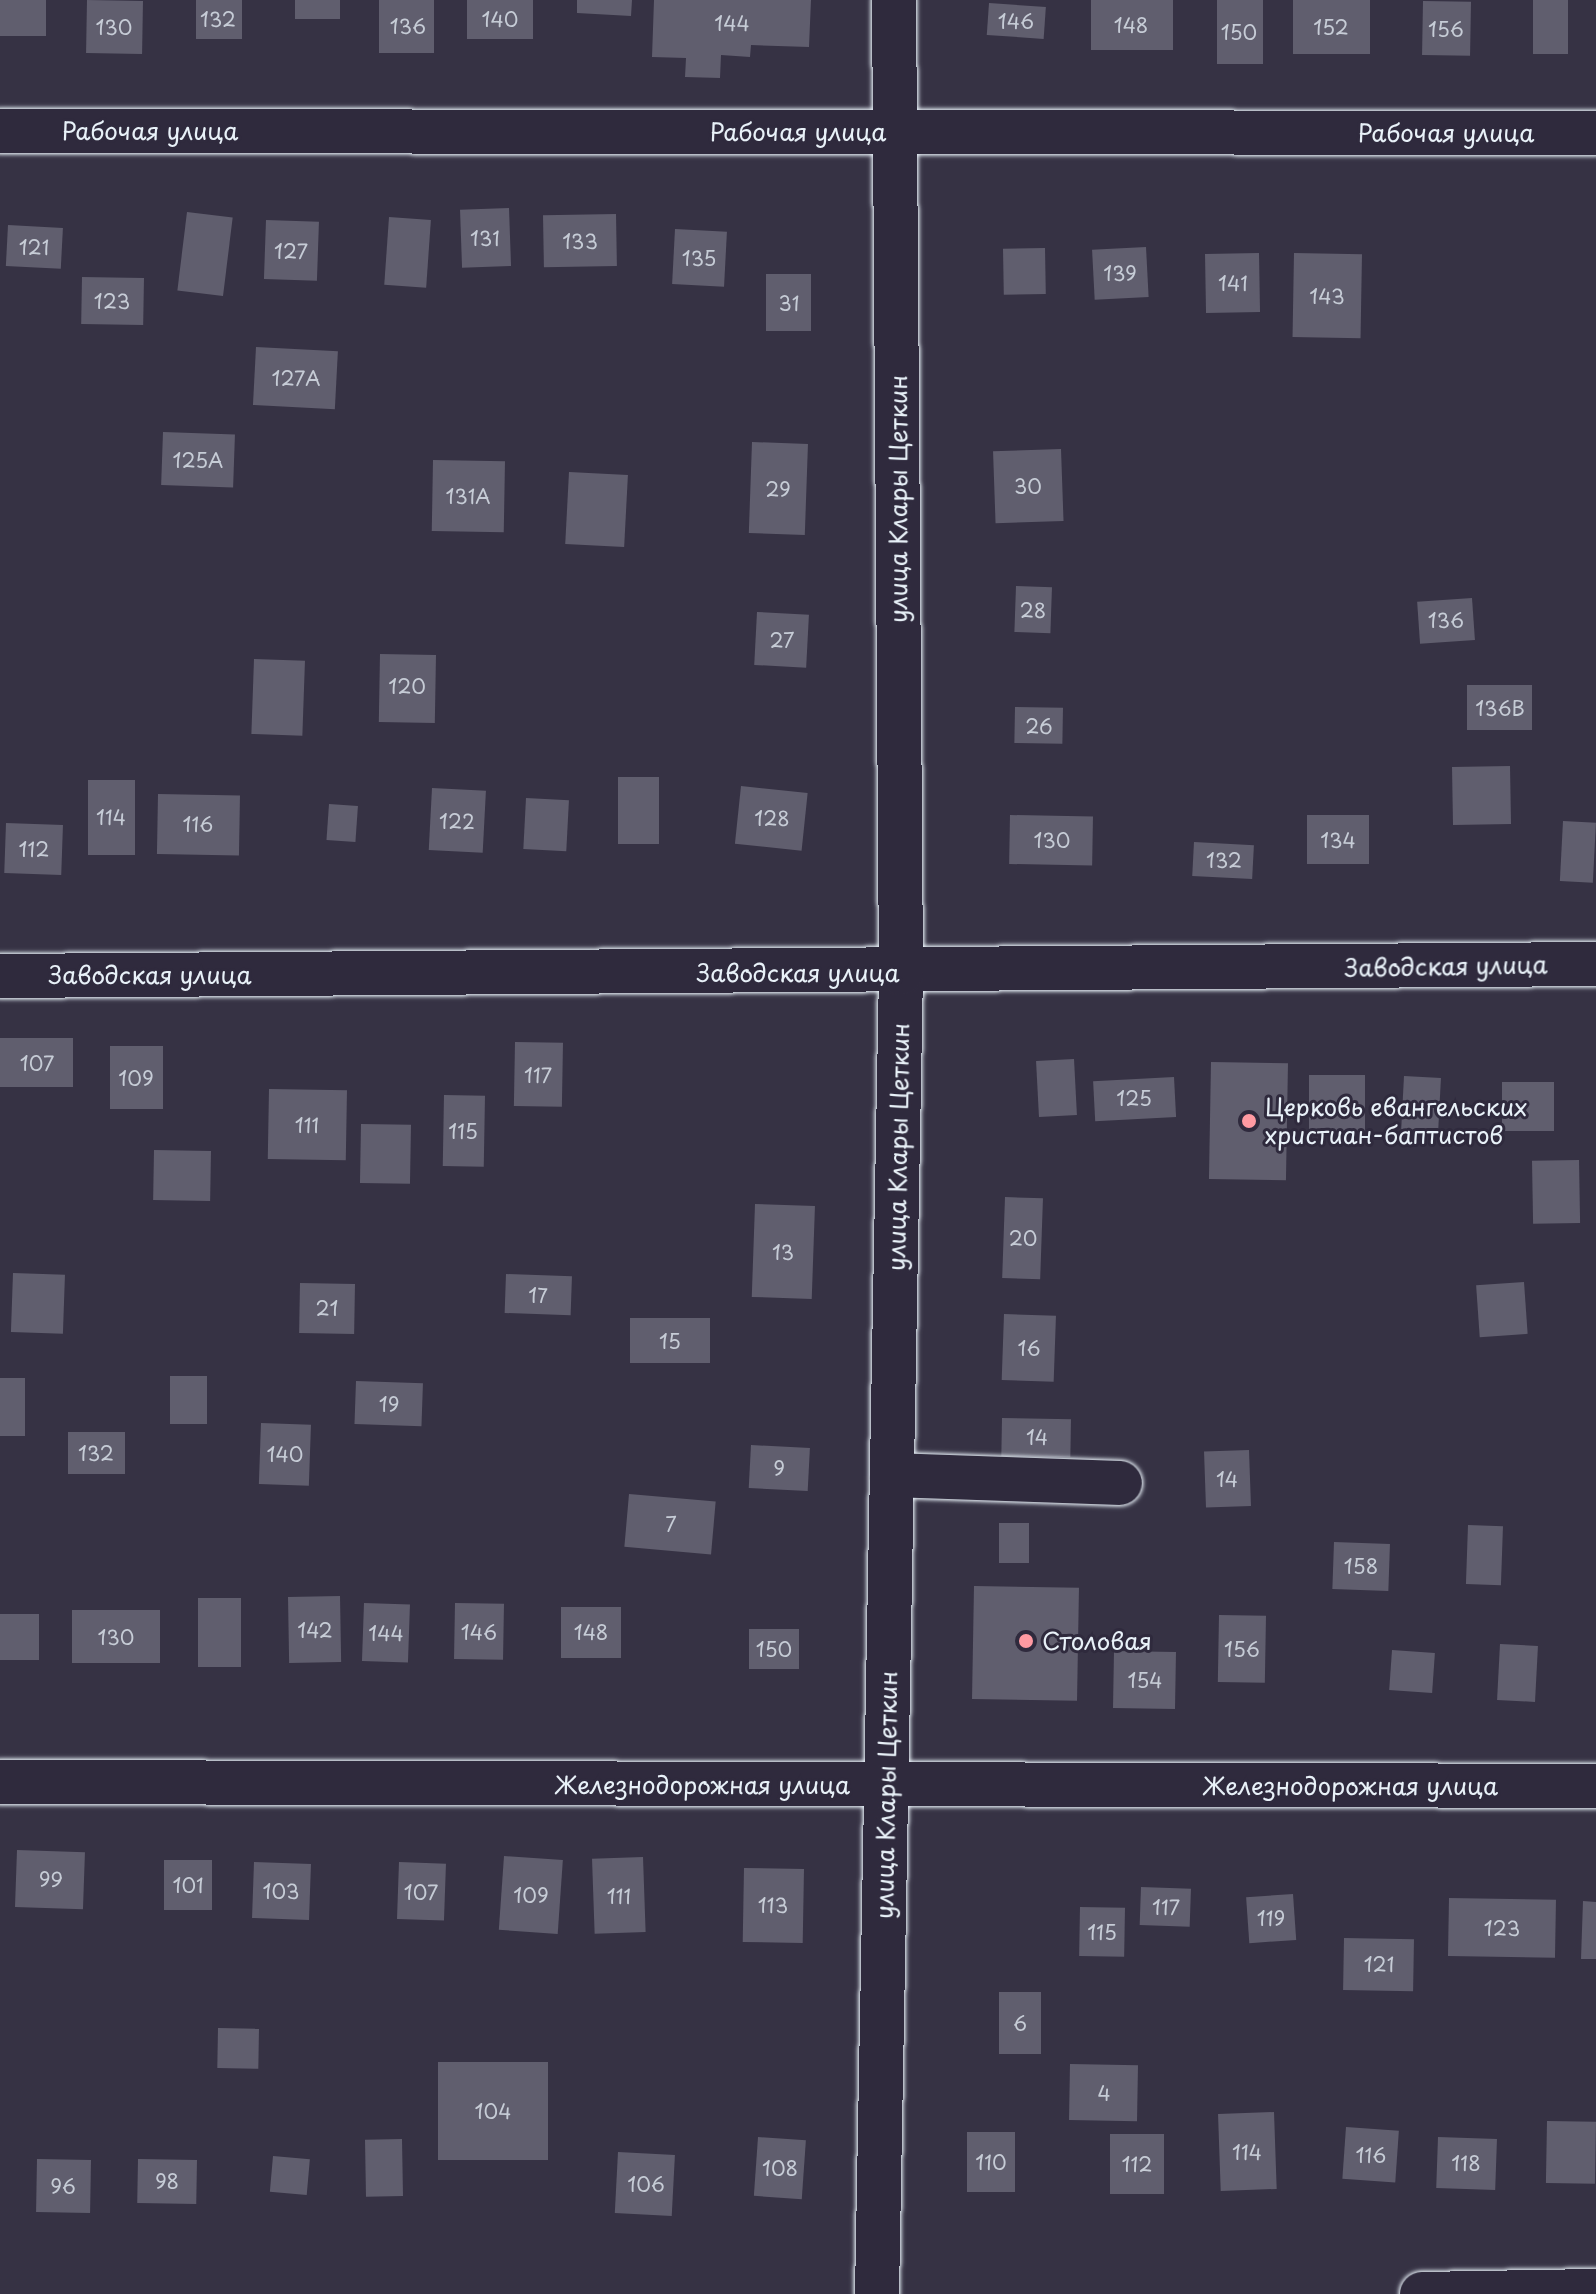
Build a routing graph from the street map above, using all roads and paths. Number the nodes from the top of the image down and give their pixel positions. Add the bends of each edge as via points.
1 (894, 0) edge
2 (0, 131) edge
3 (896, 132) junction
4 (1596, 133) edge
5 (1596, 964) edge
6 (901, 973) junction
7 (0, 976) edge
8 (892, 1475) junction
9 (1120, 1483) dead end
10 (0, 1782) edge
11 (887, 1786) junction
12 (1596, 1786) edge
13 (1596, 2291) edge
14 (877, 2294) edge
15 (1422, 2294) edge

1 - 3 street, улица Клары Цеткин
2 - 3 street, Рабочая улица
3 - 4 street, Рабочая улица
3 - 6 street, улица Клары Цеткин
5 - 6 street, Заводская улица
6 - 7 street, Заводская улица
6 - 8 street, улица Клары Цеткин
8 - 9 street
8 - 11 street, улица Клары Цеткин
10 - 11 street, Железнодорожная улица
11 - 12 street, Железнодорожная улица
11 - 14 street, улица Клары Цеткин
13 - 15 street

